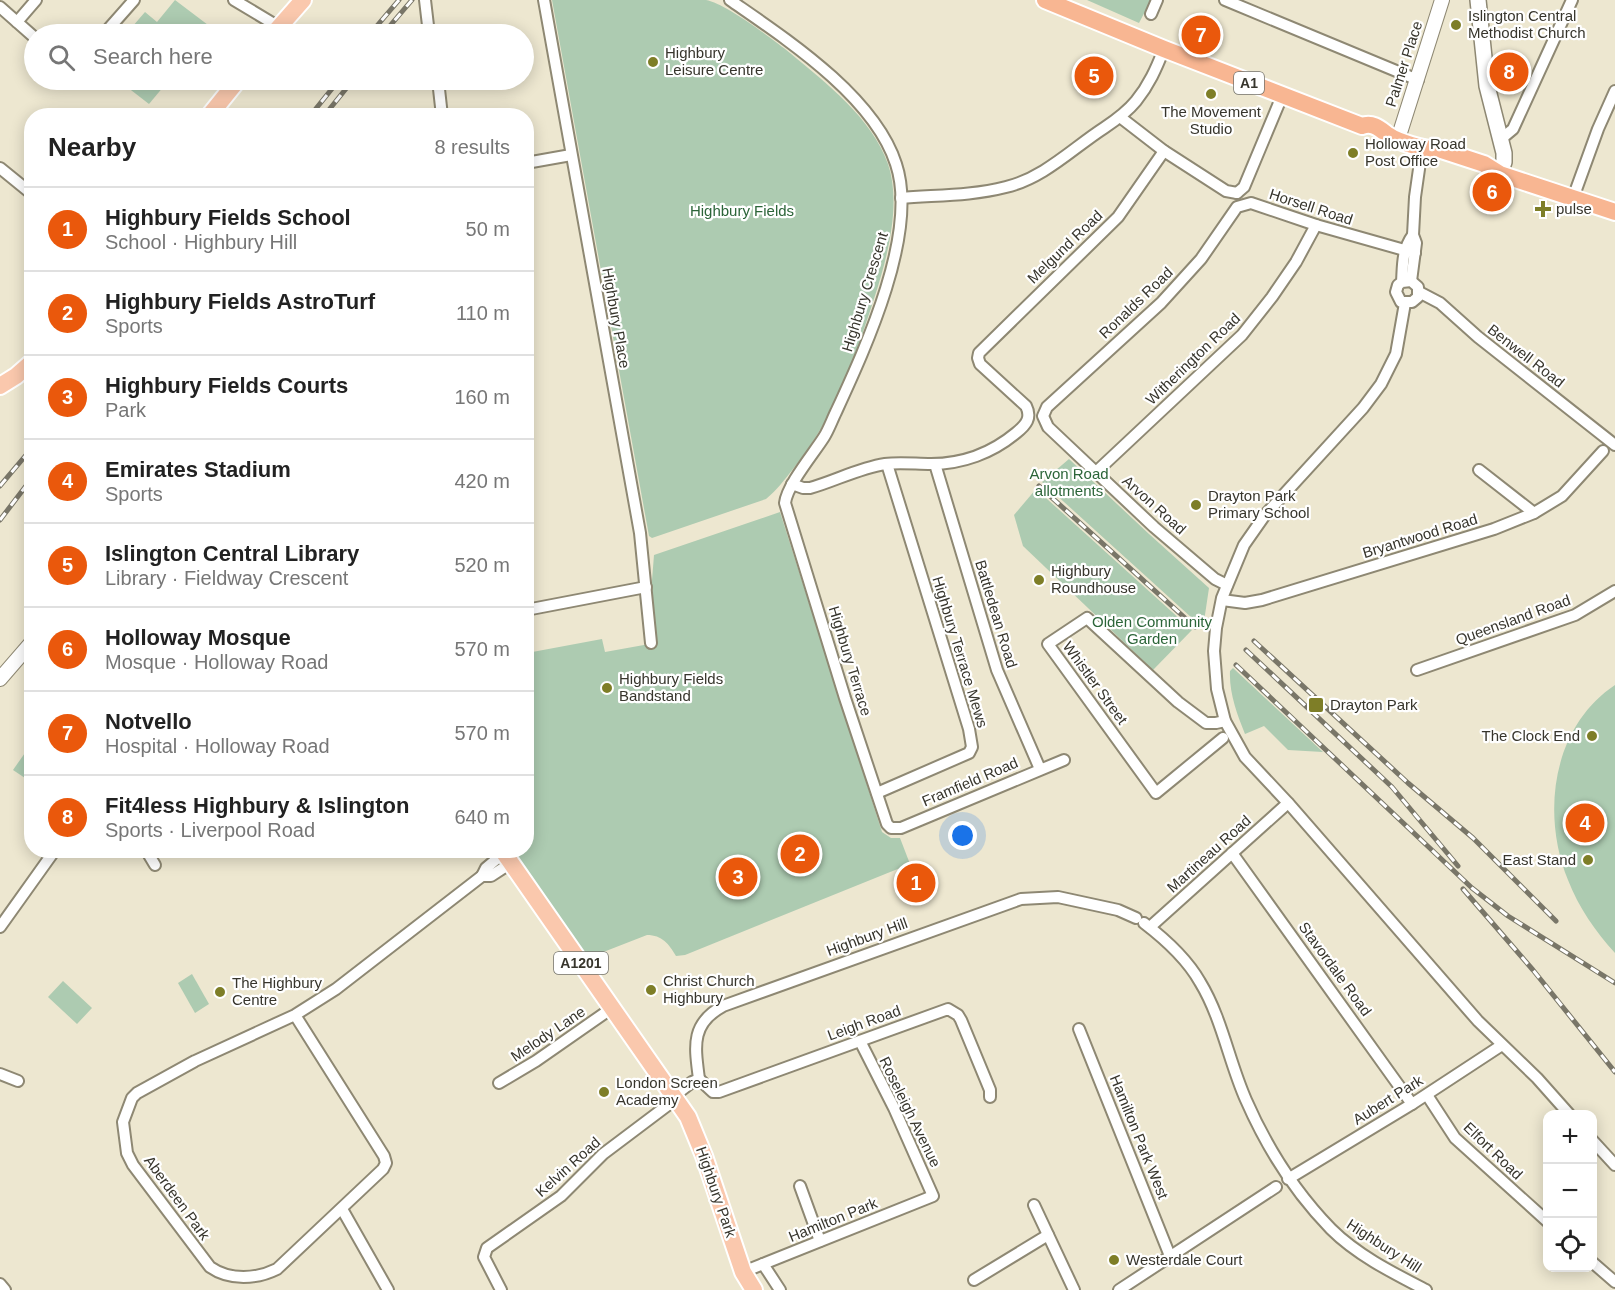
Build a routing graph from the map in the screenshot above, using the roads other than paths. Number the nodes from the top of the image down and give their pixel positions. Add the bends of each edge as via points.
1 (36, 0) edge
2 (134, 0) edge
3 (234, 0) edge
4 (303, 0) edge
5 (425, 0) edge
6 (544, 0) edge
7 (730, 0) edge
8 (1045, 0) edge
9 (1157, 0) edge
10 (1225, 0) edge
11 (1442, 0) edge
12 (1478, 0) edge
13 (1572, 0) edge
14 (0, 7) edge
15 (1151, 14) dead end
16 (17, 22) junction
17 (113, 24) edge
18 (269, 24) edge
19 (282, 24) edge
20 (428, 24) edge
21 (24, 28) edge
22 (1164, 49) junction
23 (1418, 80) junction
24 (229, 90) edge
25 (439, 90) edge
26 (1615, 91) edge
27 (1282, 96) junction
28 (215, 108) edge
29 (441, 108) edge
30 (1120, 117) junction
31 (1394, 137) junction
32 (1501, 139) junction
33 (1425, 149) junction
34 (1164, 151) junction
35 (571, 155) junction
36 (534, 162) edge
37 (0, 168) edge
38 (1500, 174) junction
39 (24, 188) edge
40 (1237, 193) junction
41 (901, 198) junction
42 (1573, 198) junction
43 (1242, 204) junction
44 (1615, 212) edge
45 (1316, 225) junction
46 (1410, 252) junction
47 (1407, 282) junction
48 (1419, 292) junction
49 (1406, 303) junction
50 (24, 369) edge
51 (0, 386) edge
52 (1043, 416) joint
53 (1615, 445) edge
54 (1603, 451) dead end
55 (887, 464) junction
56 (935, 464) junction
57 (1479, 470) dead end
58 (1096, 472) junction
59 (792, 484) junction
60 (785, 503) joint
61 (1534, 513) junction
62 (1227, 585) junction
63 (646, 587) junction
64 (1615, 591) edge
65 (1222, 600) junction
66 (534, 608) edge
67 (651, 643) dead end
68 (24, 651) edge
69 (1417, 670) dead end
70 (0, 679) edge
71 (1225, 721) junction
72 (1223, 738) dead end
73 (1064, 760) dead end
74 (1040, 769) junction
75 (877, 792) junction
76 (1288, 803) junction
77 (889, 826) joint
78 (1232, 853) junction
79 (50, 858) edge
80 (150, 858) edge
81 (503, 858) edge
82 (507, 858) edge
83 (154, 865) dead end
84 (1143, 923) junction
85 (0, 927) edge
86 (612, 1008) junction
87 (295, 1015) junction
88 (1079, 1029) dead end
89 (860, 1041) junction
90 (1502, 1045) junction
91 (0, 1074) edge
92 (699, 1079) junction
93 (18, 1081) dead end
94 (499, 1083) dead end
95 (1427, 1095) junction
96 (990, 1097) dead end
97 (675, 1098) junction
98 (1412, 1104) junction
99 (1565, 1110) edge
100 (1597, 1145) edge
101 (1615, 1165) edge
102 (1288, 1179) junction
103 (800, 1186) dead end
104 (1276, 1187) dead end
105 (933, 1196) joint
106 (1034, 1205) dead end
107 (342, 1209) junction
108 (1544, 1218) edge
109 (1048, 1235) junction
110 (820, 1241) junction
111 (1170, 1256) junction
112 (763, 1264) junction
113 (1597, 1266) edge
114 (743, 1272) junction
115 (974, 1280) dead end
116 (1615, 1282) edge
117 (0, 1284) edge
118 (5, 1290) edge
119 (388, 1290) edge
120 (501, 1290) edge
121 (754, 1290) edge
122 (780, 1290) edge
123 (1074, 1290) edge
124 (1119, 1290) edge
125 (1426, 1290) edge

1 - 16 street
2 - 17 street
3 - 18 street via 259,13
4 - 19 main road
5 - 20 street
6 - 35 street, Highbury Place
7 - 41 street, Highbury Crescent via 804,52 854,99 889,148 897,166
8 - 22 highway, A1
9 - 15 street
10 - 23 street
11 - 23 street, Palmer Place
12 - 32 main road via 1487,86
13 - 32 street via 1513,129
14 - 16 street
16 - 21 street
22 - 27 highway, A1
22 - 30 street via 1151,81
23 - 31 street, Palmer Place
24 - 28 main road
25 - 29 street
26 - 42 street
27 - 31 highway, A1 via 1362,126 1383,129
27 - 40 street via 1244,187
30 - 34 street
30 - 41 street via 1044,170 1009,187 946,197
31 - 33 highway, A1
32 - 38 main road via 1504,158
33 - 38 highway, A1 via 1432,157 1460,167 1482,174
33 - 46 street via 1415,197 1413,235 1407,243
34 - 40 street via 1226,191
34 - 56 street, Melgund Road via 1118,217 980,353 980,364 1026,406 1026,424 977,457
35 - 36 street
35 - 63 street, Highbury Place via 640,533
37 - 39 street
38 - 42 highway, A1
40 - 43 street
41 - 59 street, Highbury Crescent via 895,255 864,352 826,434
42 - 44 highway, A1
43 - 45 street, Horsell Road via 1251,202
43 - 52 street, Ronalds Road via 1161,303 1047,407
45 - 46 street, Horsell Road
45 - 58 street, Witherington Road via 1296,262 1242,335
46 - 47 street via 1402,265
47 - 48 street via 1416,285
47 - 49 street via 1398,285 1396,292 1398,299
48 - 49 street via 1414,301
48 - 53 street, Benwell Road via 1440,303 1478,338
49 - 62 street via 1396,354 1381,384 1256,526
50 - 51 main road
52 - 58 street, Arvon Road via 1048,427
54 - 61 street, Bryantwood Road via 1562,496
55 - 56 street
55 - 59 street via 803,488
55 - 75 street, Highbury Terrace Mews via 972,747 969,753
56 - 74 street, Battledean Road via 997,670
57 - 61 street
58 - 62 street, Arvon Road via 1206,572
59 - 60 street, Highbury Crescent
60 - 75 street, Highbury Terrace
61 - 65 street, Bryantwood Road via 1494,529 1262,600
62 - 65 street
63 - 66 street
63 - 67 street, Highbury Place
64 - 69 street, Queensland Road via 1575,615
65 - 71 street via 1214,651
68 - 70 street
71 - 72 street, Whistler Street via 1206,723 1087,618 1048,644 1156,793
71 - 76 street via 1245,757
73 - 74 street, Framfield Road
74 - 77 street, Framfield Road via 901,828
75 - 77 street, Highbury Terrace
76 - 78 street, Martineau Road
76 - 90 street
78 - 84 street, Martineau Road
78 - 98 street, Stavordale Road
79 - 85 street
80 - 83 street
81 - 87 street, Aberdeen Park via 491,876 482,876
82 - 86 main road, A1201
84 - 92 street, Highbury Hill via 1118,910 1058,897 1021,899 714,1011 696,1036
84 - 102 street, Highbury Hill via 1179,955 1201,982 1246,1100
86 - 94 street, Melody Lane
86 - 97 main road, A1201
87 - 107 street, Aberdeen Park via 386,1163
87 - 107 street, Aberdeen Park via 195,1061 137,1093 123,1122 127,1154 216,1272 254,1277 277,1269
88 - 111 street, Hamilton Park West
89 - 92 street, Leigh Road via 716,1093
89 - 96 street, Leigh Road via 943,1011 954,1011
89 - 105 street, Roseleigh Avenue
90 - 95 street, Aubert Park
90 - 99 street
91 - 93 street
92 - 97 street
95 - 98 street, Aubert Park
95 - 108 street, Elfort Road via 1455,1138
97 - 114 main road, Highbury Park / A1201 via 702,1150
97 - 120 street, Kelvin Road via 603,1154 561,1196 487,1248 484,1257
98 - 102 street, Aubert Park
100 - 101 street
102 - 125 street, Highbury Hill via 1331,1229
103 - 110 street
104 - 111 street
105 - 110 street, Hamilton Park
106 - 109 street
107 - 119 street
109 - 115 street
109 - 123 street
110 - 112 street, Hamilton Park
111 - 124 street
112 - 114 street, Hamilton Park
112 - 122 street
113 - 116 street
114 - 121 main road, Highbury Park / A1201
117 - 118 street

